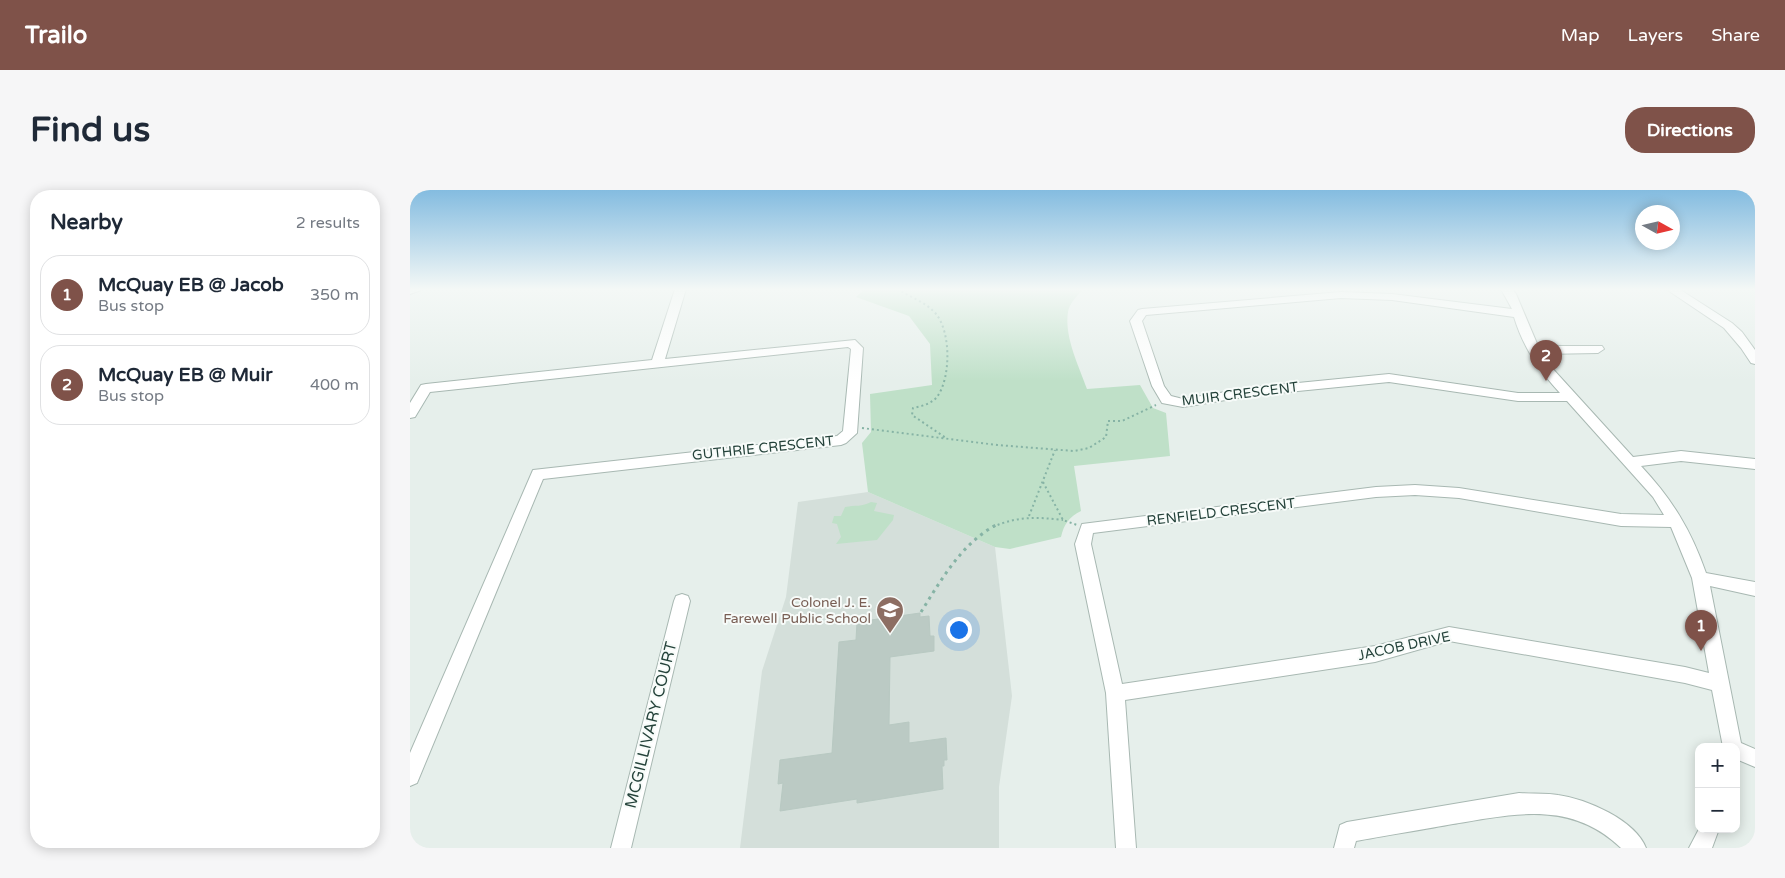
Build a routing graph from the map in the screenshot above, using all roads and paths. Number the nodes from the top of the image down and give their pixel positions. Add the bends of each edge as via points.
1 (673, 320) edge
2 (941, 320) edge
3 (1137, 320) edge
4 (1521, 320) edge
5 (1721, 320) edge
6 (1598, 349) dead end
7 (1533, 350) junction
8 (1755, 360) edge
9 (657, 362) junction
10 (1570, 397) junction
11 (1166, 400) junction
12 (410, 414) edge
13 (850, 426) junction
14 (948, 439) junction
15 (1056, 450) junction
16 (1629, 462) junction
17 (1755, 464) edge
18 (1042, 482) junction
19 (1029, 516) junction
20 (1063, 520) junction
21 (1676, 522) junction
22 (1087, 528) junction
23 (1700, 578) junction
24 (1755, 589) edge
25 (682, 601) dead end
26 (921, 612) dead end
27 (1721, 684) junction
28 (1115, 693) junction
29 (1731, 743) edge
30 (1740, 752) edge
31 (1755, 758) edge
32 (410, 774) edge
33 (1708, 833) edge
34 (621, 848) edge
35 (1126, 848) edge
36 (1344, 848) edge
37 (1636, 848) edge
38 (1699, 848) edge

1 - 9 street
2 - 14 path via 945,330 948,368 942,388 930,404 911,411 912,415
3 - 11 street, MUIR CRESCENT via 1158,386
4 - 7 street
5 - 8 street via 1746,343
6 - 7 street
7 - 10 street
9 - 12 street, GUTHRIE CRESCENT via 426,388
9 - 13 street, GUTHRIE CRESCENT via 851,343 857,348
10 - 11 street, MUIR CRESCENT via 1518,397 1389,378 1256,391 1183,403
10 - 16 street
11 - 15 path via 1122,421 1108,421 1106,436 1089,448 1074,452
13 - 14 path
13 - 32 street, GUTHRIE CRESCENT via 850,433 841,440 538,474
14 - 15 path
15 - 18 path
16 - 17 street via 1681,456
16 - 21 street via 1658,493
18 - 19 path
18 - 20 path
19 - 20 path via 1042,515
19 - 26 path via 1012,518 992,526 955,561
20 - 22 path
21 - 22 street, RENFIELD CRESCENT via 1621,520 1459,493 1415,490 1376,492
21 - 23 street
22 - 28 street via 1083,544
23 - 24 street
23 - 27 street
25 - 34 street, MCGILLIVARY COURT
27 - 28 street, JACOB DRIVE via 1449,634 1375,654
27 - 29 street
28 - 35 street
30 - 31 street
33 - 38 street
36 - 37 street via 1347,832 1519,803 1559,806 1590,814 1614,827

